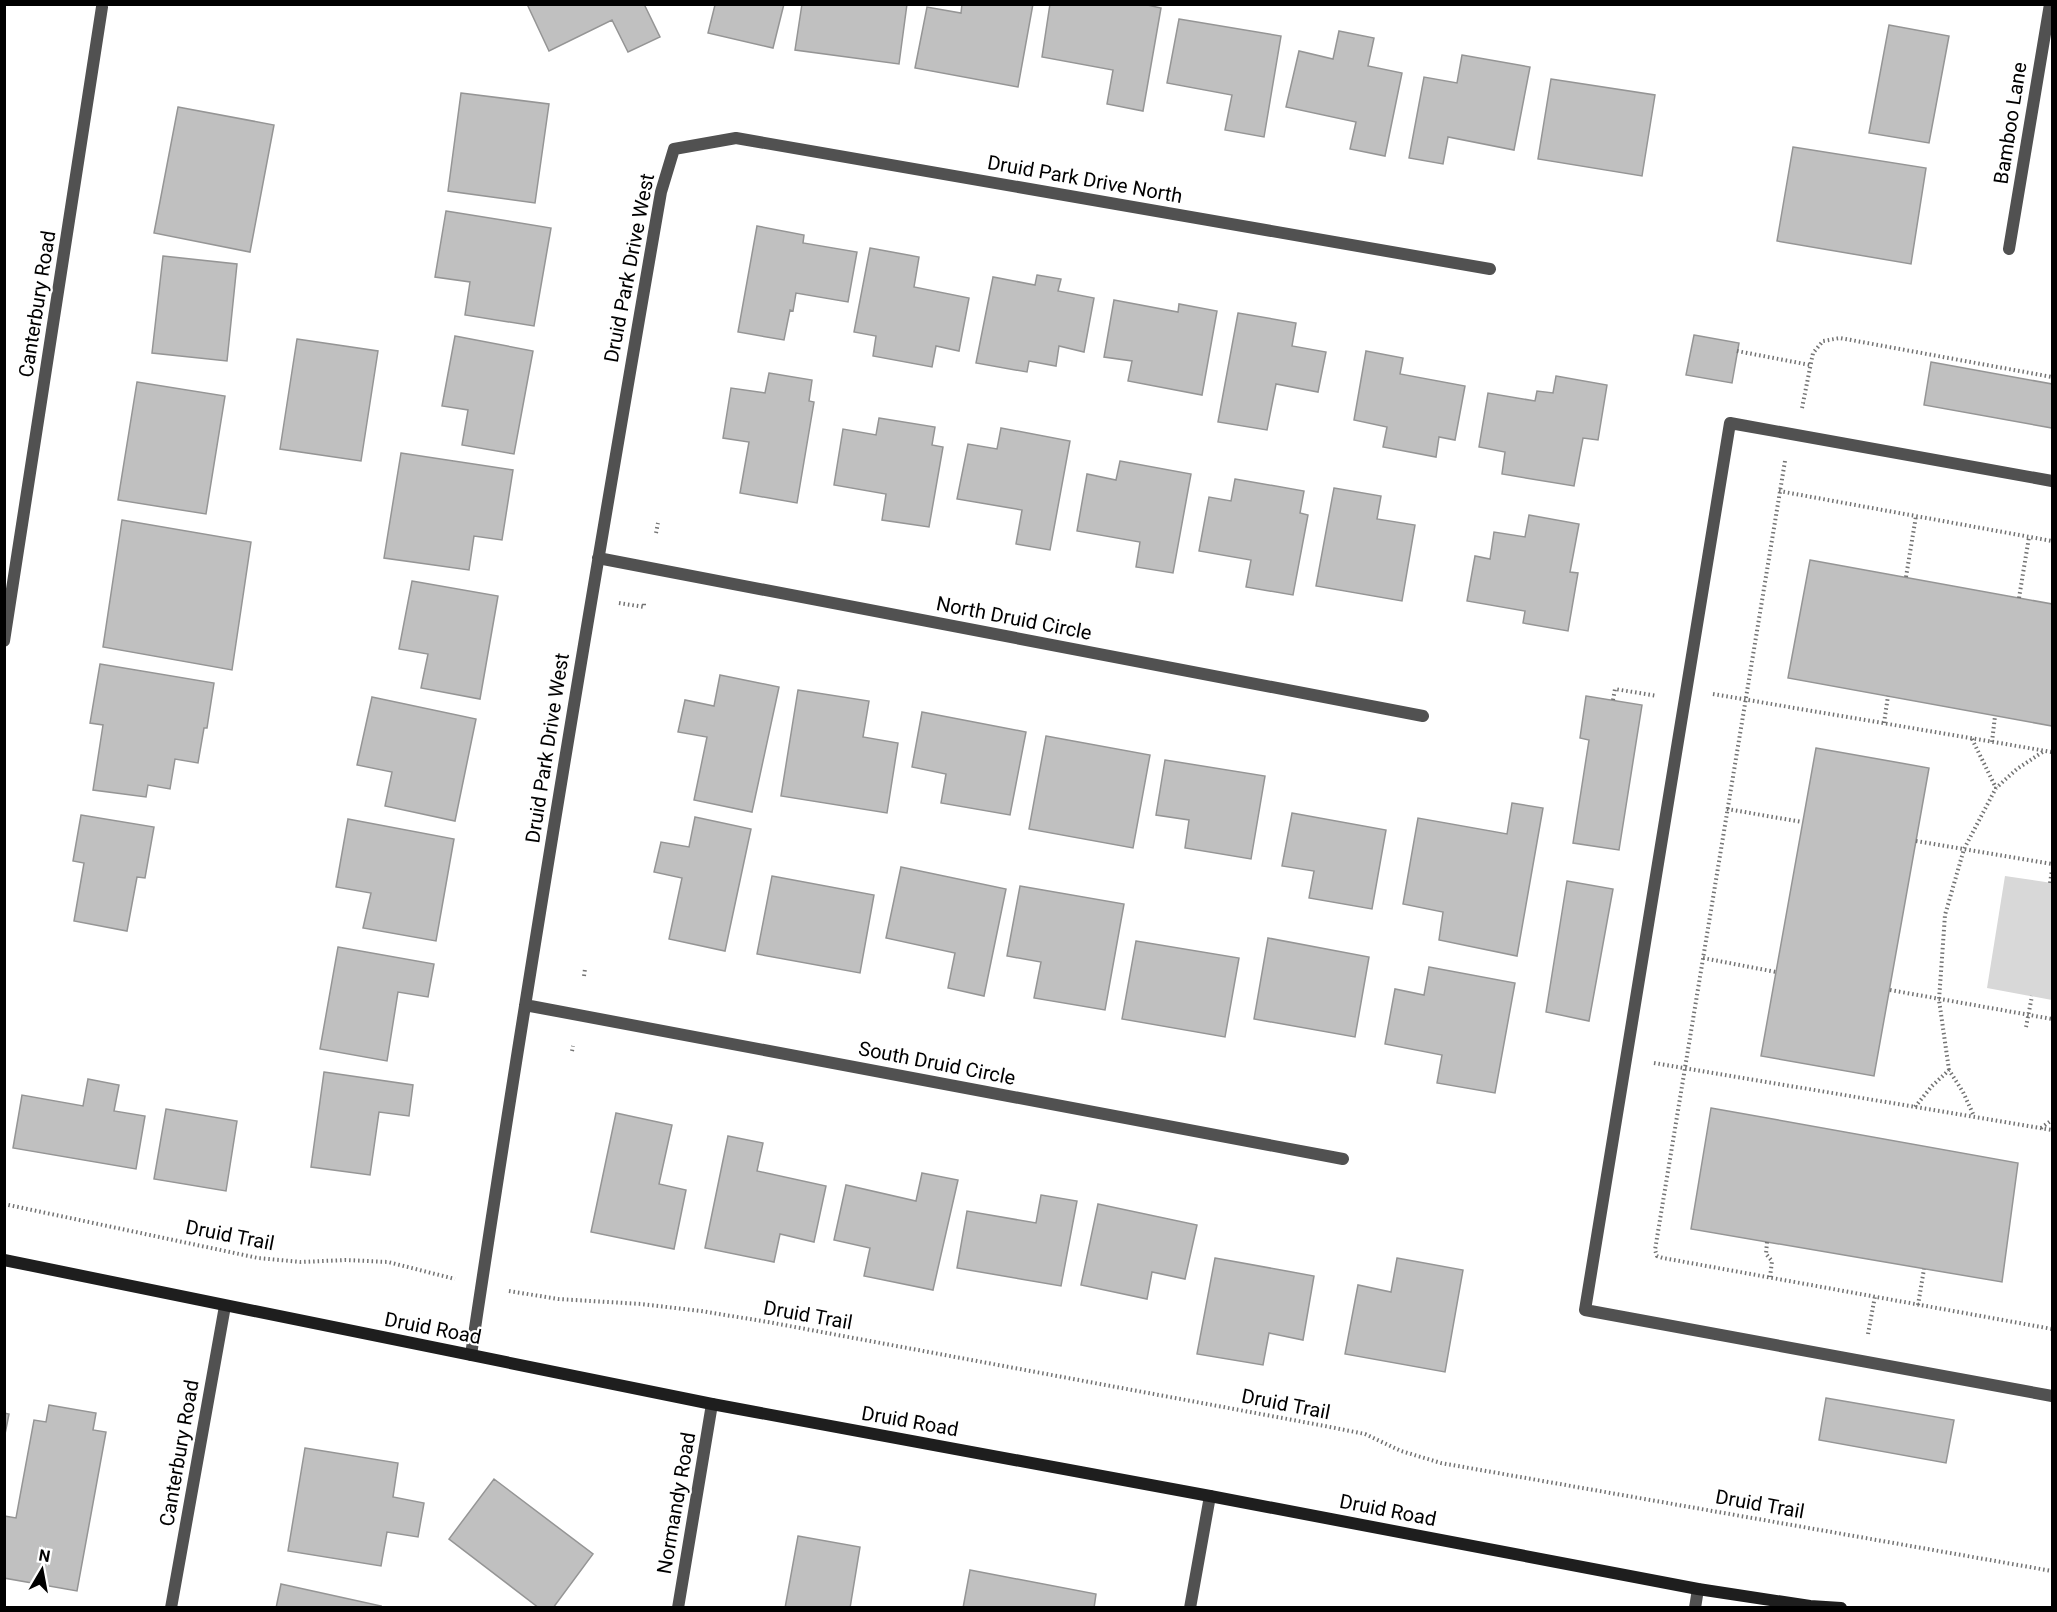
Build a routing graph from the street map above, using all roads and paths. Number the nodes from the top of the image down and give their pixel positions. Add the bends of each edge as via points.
1 (2050, 4) edge
2 (102, 8) dead end
3 (674, 149) joint
4 (2009, 249) dead end
5 (1490, 269) dead end
6 (1737, 351) dead end
7 (1810, 365) junction
8 (2052, 377) edge
9 (1802, 408) dead end
10 (1786, 454) dead end
11 (2052, 481) edge
12 (1779, 491) junction
13 (1916, 516) junction
14 (658, 523) dead end
15 (656, 533) dead end
16 (2029, 537) junction
17 (2052, 541) edge
18 (598, 558) junction
19 (1906, 577) dead end
20 (2019, 598) dead end
21 (4, 641) edge
22 (1706, 693) dead end
23 (1658, 696) dead end
24 (1888, 696) dead end
25 (1745, 699) junction
26 (1613, 700) dead end
27 (1423, 716) dead end
28 (1995, 716) dead end
29 (1884, 723) junction
30 (1971, 738) junction
31 (1992, 742) junction
32 (2044, 751) junction
33 (2052, 752) edge
34 (1996, 788) junction
35 (1727, 809) junction
36 (1802, 822) dead end
37 (1916, 841) dead end
38 (1964, 849) junction
39 (2052, 864) edge
40 (2052, 870) edge
41 (2050, 883) dead end
42 (1703, 958) junction
43 (585, 969) dead end
44 (1776, 972) dead end
45 (584, 976) dead end
46 (1890, 990) dead end
47 (2032, 996) dead end
48 (1938, 1000) junction
49 (525, 1005) junction
50 (2028, 1015) junction
51 (2052, 1019) edge
52 (2026, 1027) dead end
53 (1954, 1054) dead end
54 (1947, 1057) junction
55 (1648, 1062) dead end
56 (1685, 1068) junction
57 (1949, 1070) junction
58 (1915, 1107) junction
59 (1975, 1117) junction
60 (2052, 1120) edge
61 (2041, 1128) junction
62 (2052, 1130) edge
63 (1343, 1159) dead end
64 (4, 1204) edge
65 (1767, 1242) dead end
66 (4, 1260) edge
67 (1924, 1269) dead end
68 (1770, 1277) junction
69 (452, 1278) dead end
70 (509, 1291) dead end
71 (1875, 1296) junction
72 (1918, 1305) junction
73 (225, 1306) junction
74 (2052, 1329) edge
75 (1868, 1336) dead end
76 (471, 1355) junction
77 (2052, 1396) edge
78 (712, 1404) junction
79 (1210, 1496) junction
80 (2052, 1571) edge
81 (1698, 1589) junction
82 (1813, 1607) edge
83 (171, 1608) edge
84 (678, 1608) edge
85 (1190, 1608) edge
86 (1695, 1608) edge
87 (1841, 1608) edge

1 - 4 street, Bamboo Lane
2 - 21 street, Canterbury Road
3 - 5 street, Druid Park Drive North via 736,138
3 - 18 street, Druid Park Drive West via 661,192
6 - 7 path
7 - 8 path via 1813,353 1823,341 1840,338
7 - 9 path
10 - 12 path
11 - 77 street via 1730,423 1585,1310
12 - 13 path
12 - 25 path
13 - 16 path
13 - 19 path
14 - 15 path
16 - 17 path
16 - 20 path
18 - 27 street, North Druid Circle
18 - 49 street, Druid Park Drive West
22 - 25 path
23 - 26 path via 1616,689
24 - 29 path
25 - 29 path
25 - 35 path
28 - 31 path
29 - 30 path
30 - 31 path
30 - 34 path
31 - 32 path
32 - 33 path
32 - 34 path
34 - 38 path
35 - 36 path
35 - 42 path
37 - 38 path
38 - 39 path
38 - 48 path via 1945,915
40 - 41 path
42 - 44 path
42 - 56 path
43 - 45 path
46 - 48 path
47 - 50 path
48 - 50 path
48 - 54 path
49 - 63 street, South Druid Circle
49 - 76 street, Druid Park Drive West
50 - 51 path
50 - 52 path
53 - 54 path
54 - 57 path
55 - 56 path
56 - 58 path
56 - 68 path via 1657,1256
57 - 58 path
57 - 59 path
58 - 59 path
59 - 61 path
60 - 61 path
61 - 62 path
64 - 69 path, Druid Trail via 258,1258 388,1262
65 - 68 path via 1766,1254 1772,1261
66 - 73 street, Druid Road
67 - 72 path
68 - 71 path
70 - 80 path, Druid Trail via 768,1322 1365,1434 1401,1451 1441,1463
71 - 72 path
71 - 75 path
72 - 74 path
73 - 76 street, Druid Road
73 - 83 street, Canterbury Road
76 - 78 street, Druid Road
78 - 79 street, Druid Road
78 - 84 street, Normandy Road
79 - 81 street, Druid Road
79 - 85 street
81 - 82 street, Druid Road
81 - 86 street
82 - 87 street, Druid Road

